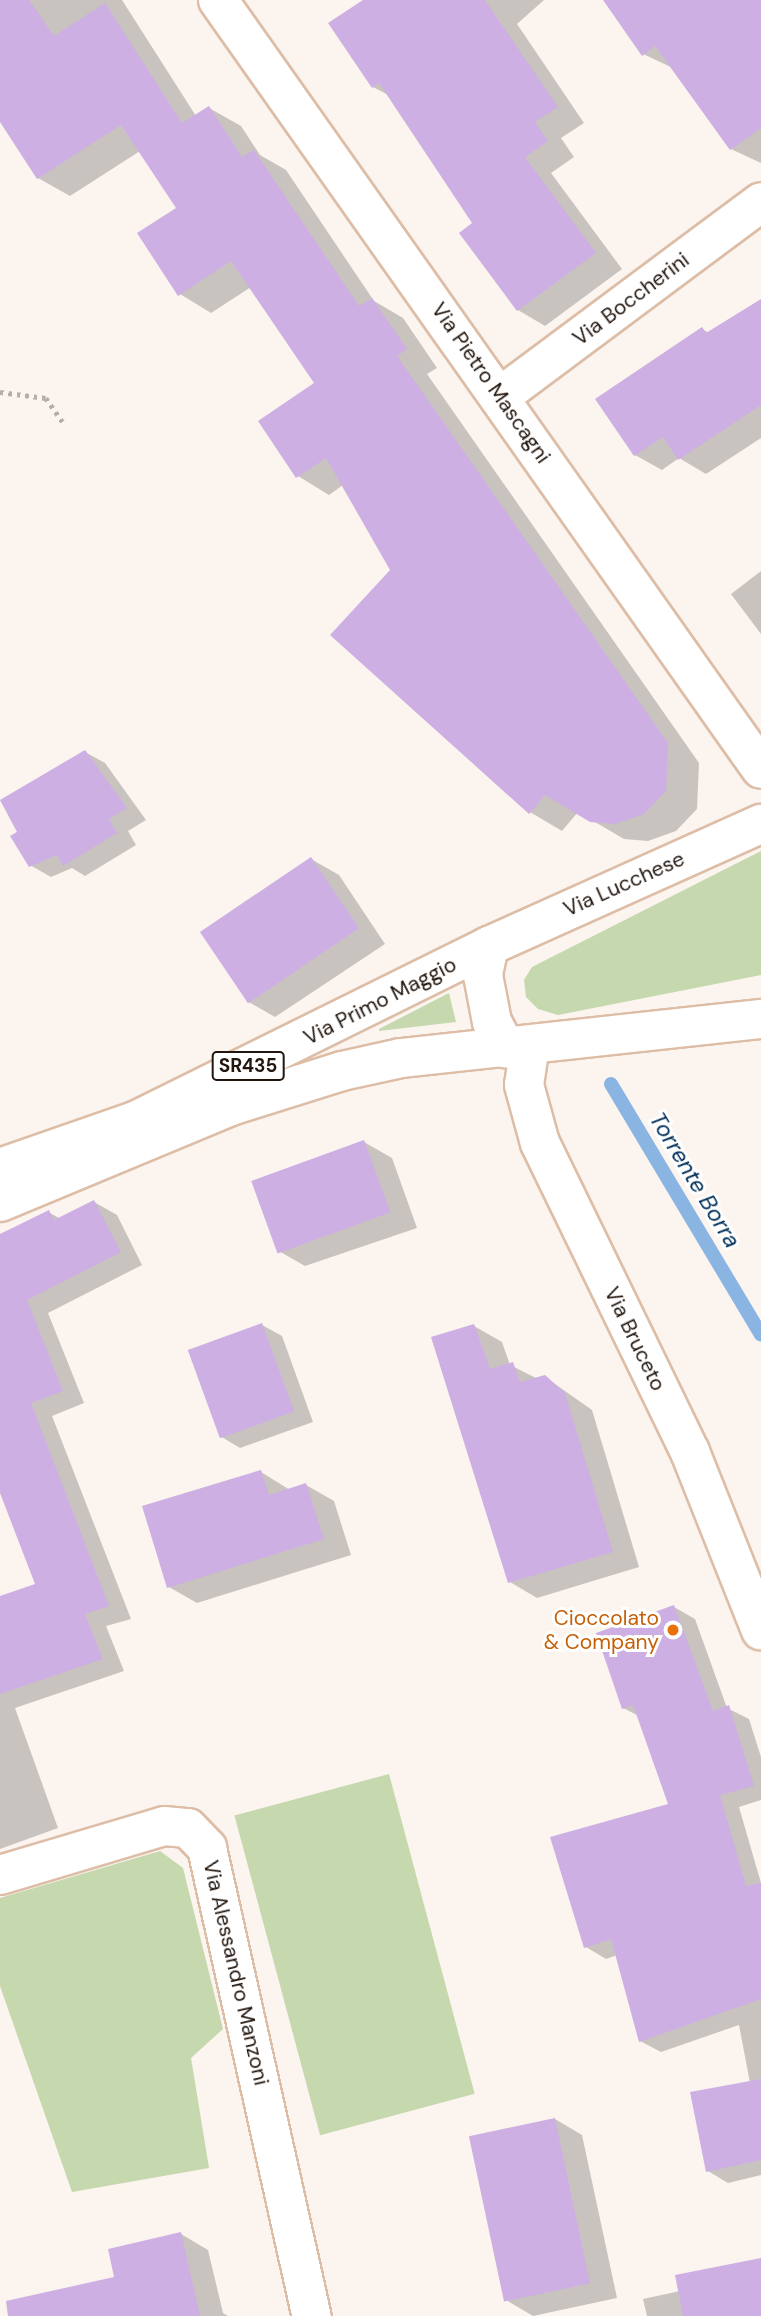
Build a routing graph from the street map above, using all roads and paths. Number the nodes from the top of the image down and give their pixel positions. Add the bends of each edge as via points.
1 (218, 0) edge
2 (761, 202) edge
3 (0, 392) edge
4 (502, 396) junction
5 (64, 424) dead end
6 (761, 769) edge
7 (761, 824) edge
8 (489, 946) junction
9 (761, 1019) edge
10 (518, 1046) junction
11 (0, 1168) edge
12 (0, 1202) edge
13 (761, 1630) edge
14 (0, 1875) edge
15 (312, 2316) edge

1 - 4 street, Via Pietro Mascagni
2 - 4 street, Via Boccherini
3 - 5 path via 46,398
4 - 6 street, Via Pietro Mascagni
7 - 8 street, Via Lucchese
8 - 10 street via 483,975 492,1022
8 - 11 street, Via Primo Maggio / SR435 via 135,1121
9 - 10 street
10 - 12 street, Via Primo Maggio / SR435 via 401,1058 287,1088 231,1106
10 - 13 street, Via Bruceto via 540,1143 690,1452
14 - 15 street, Via Alessandro Manzoni via 164,1826 188,1828 207,1848

